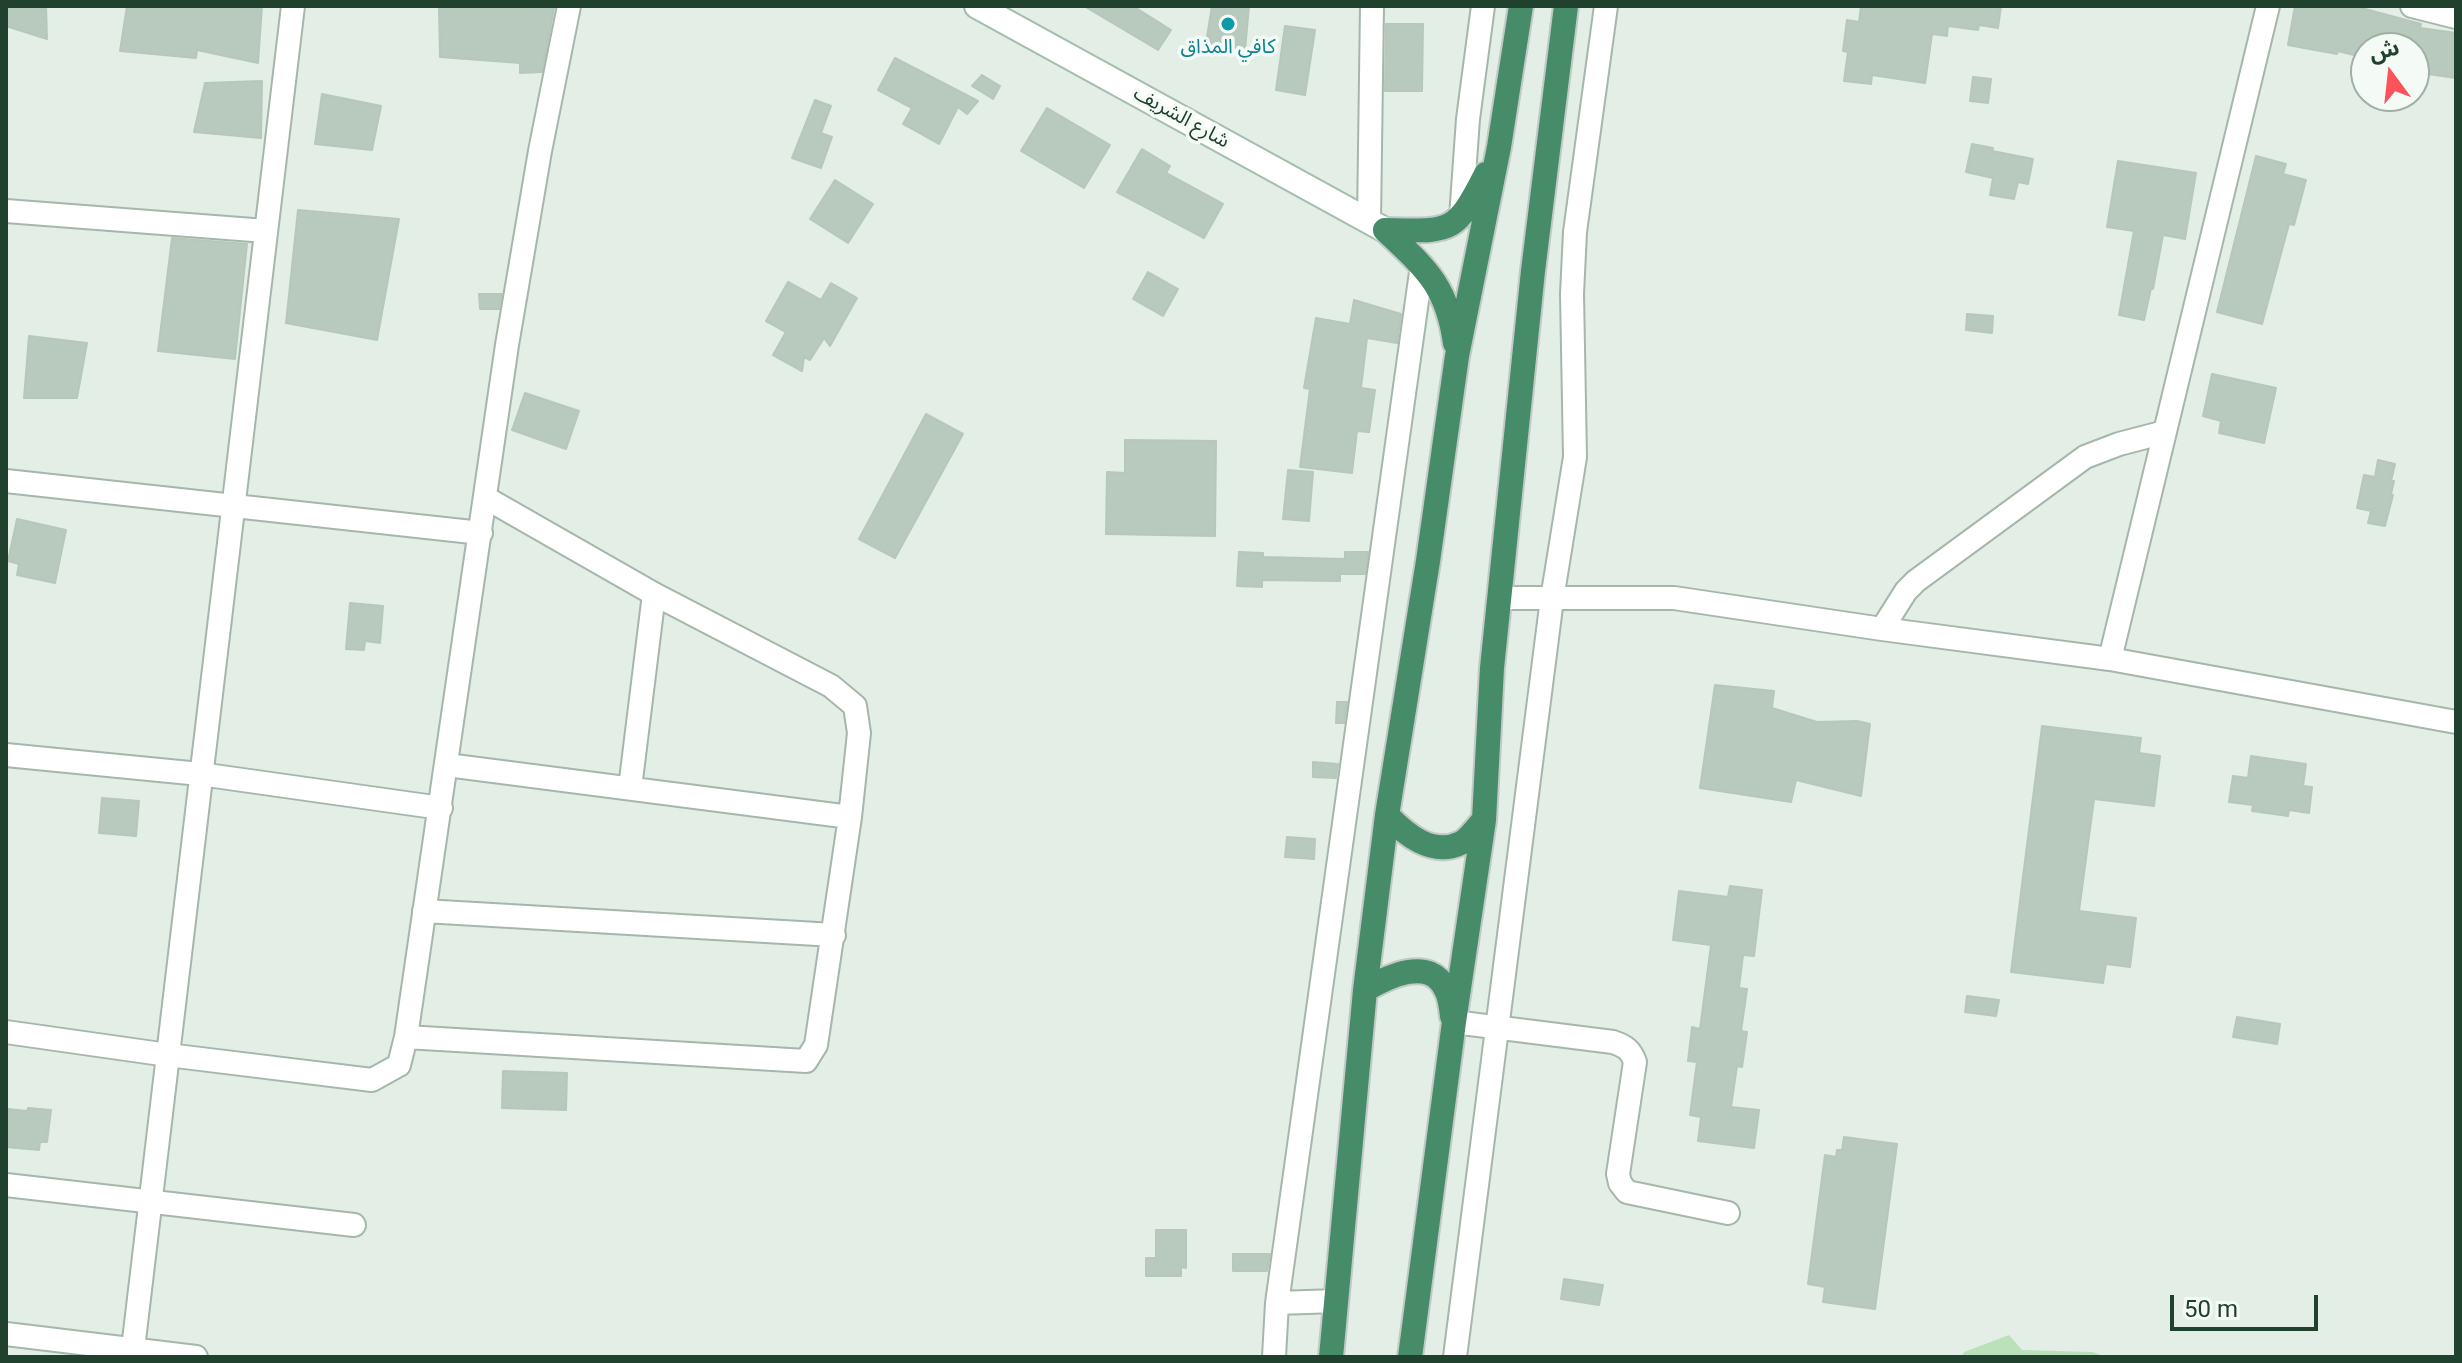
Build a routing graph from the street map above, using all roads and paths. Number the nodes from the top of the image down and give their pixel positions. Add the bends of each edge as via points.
1 (293, 6) edge
2 (569, 6) edge
3 (977, 6) edge
4 (1372, 6) edge
5 (1483, 6) edge
6 (1521, 6) edge
7 (1566, 6) edge
8 (1606, 6) edge
9 (2268, 6) edge
10 (2412, 6) edge
11 (2456, 17) edge
12 (1499, 147) junction
13 (6, 211) edge
14 (1461, 217) junction
15 (1377, 225) junction
16 (266, 231) junction
17 (1422, 265) junction
18 (1457, 356) junction
19 (2165, 432) junction
20 (6, 481) edge
21 (486, 498) junction
22 (233, 506) junction
23 (481, 533) junction
24 (654, 594) junction
25 (1499, 598) junction
26 (1552, 599) junction
27 (1882, 629) junction
28 (2110, 659) junction
29 (2456, 722) edge
30 (6, 755) edge
31 (447, 765) junction
32 (200, 774) junction
33 (630, 788) junction
34 (441, 808) junction
35 (1387, 815) junction
36 (850, 817) junction
37 (1484, 820) junction
38 (424, 911) junction
39 (834, 935) junction
40 (1365, 990) junction
41 (1454, 1022) junction
42 (1499, 1028) junction
43 (6, 1032) edge
44 (406, 1037) junction
45 (168, 1055) junction
46 (6, 1185) edge
47 (151, 1202) junction
48 (1728, 1213) dead end
49 (354, 1225) dead end
50 (1337, 1301) junction
51 (1277, 1303) junction
52 (6, 1334) edge
53 (132, 1354) edge
54 (196, 1357) edge
55 (1274, 1357) edge
56 (1331, 1357) edge
57 (1410, 1357) edge
58 (1455, 1357) edge

1 - 16 street
2 - 21 street via 507,345
3 - 15 main road, شارع الشريف
4 - 15 street
5 - 14 street
6 - 12 highway
7 - 25 highway
8 - 26 street via 1575,232 1575,457
9 - 19 street
10 - 11 street
12 - 14 highway
12 - 18 highway
13 - 16 street
14 - 15 highway via 1448,227 1428,230
15 - 17 highway
16 - 22 street
17 - 18 highway via 1447,303
17 - 51 street
18 - 35 highway
19 - 27 street via 2085,457 1916,581
19 - 28 street
20 - 22 street
21 - 23 street
21 - 24 street
22 - 23 street
22 - 32 street
23 - 31 street
24 - 33 street
24 - 36 street via 831,686 855,706 859,733
25 - 26 street
25 - 37 highway
26 - 27 street via 1674,598
26 - 42 street
27 - 28 street
28 - 29 street
30 - 32 street
31 - 33 street
31 - 34 street
32 - 34 street
32 - 45 street
33 - 36 street
34 - 38 street
35 - 37 highway via 1423,844 1447,846 1462,843
35 - 40 highway
36 - 39 street
37 - 41 highway
38 - 39 street
38 - 44 street
39 - 44 street via 816,1045 806,1061
40 - 41 highway via 1394,975 1418,971 1446,988
40 - 50 highway
41 - 42 street
41 - 57 highway
42 - 48 street via 1625,1047 1635,1062 1620,1183 1627,1192
42 - 58 street
43 - 45 street
44 - 45 street via 399,1065 372,1080
45 - 47 street
46 - 47 street
47 - 49 street
47 - 53 street
50 - 51 street
50 - 56 highway
51 - 55 street
52 - 53 street
53 - 54 street

